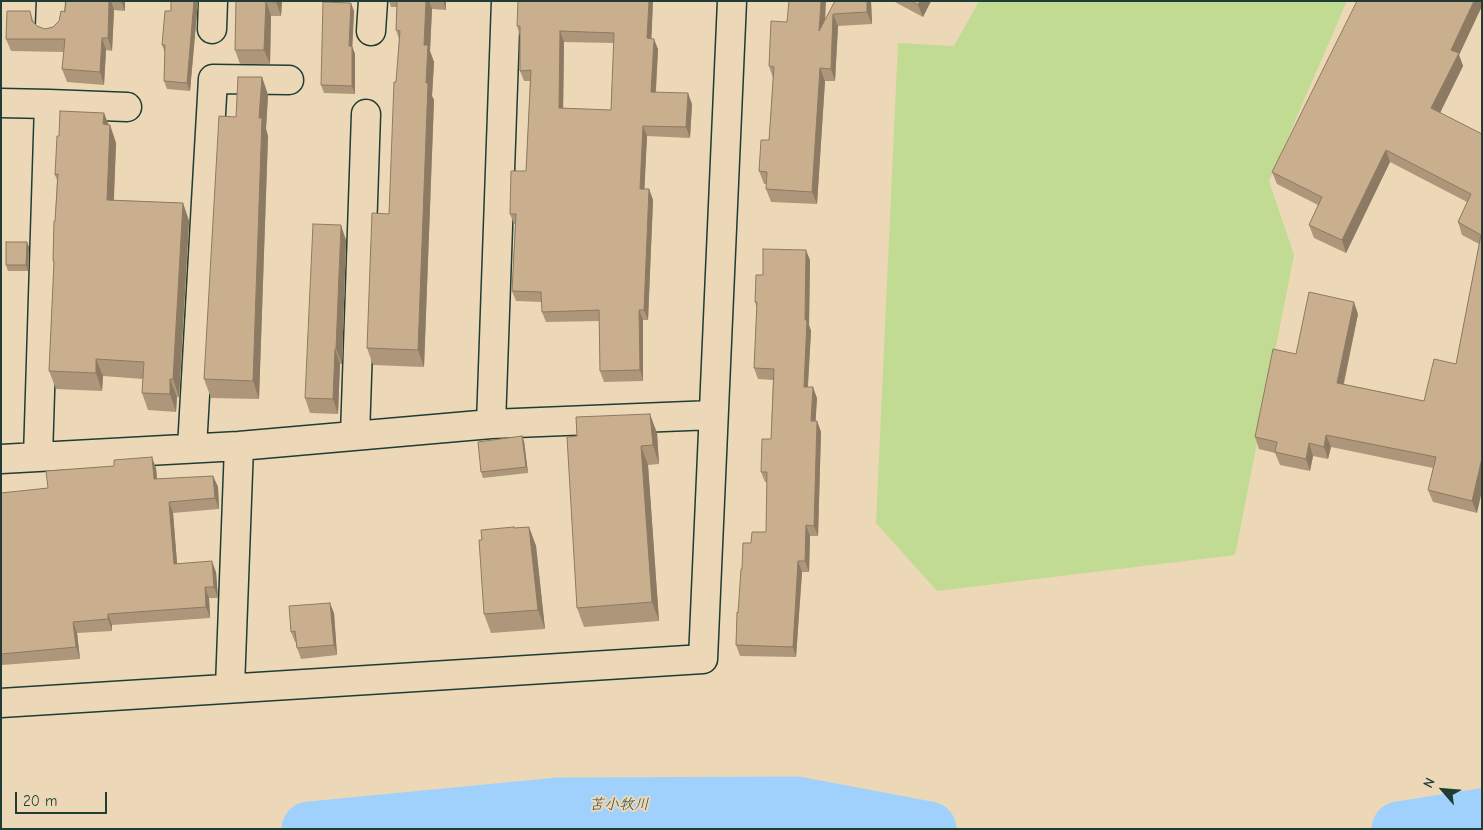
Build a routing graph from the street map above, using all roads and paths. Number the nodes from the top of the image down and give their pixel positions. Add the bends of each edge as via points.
1 (213, 1) edge
2 (373, 1) edge
3 (506, 1) edge
4 (732, 1) edge
5 (212, 28) dead end
6 (371, 30) dead end
7 (289, 80) dead end
8 (1, 104) edge
9 (49, 104) junction
10 (127, 107) dead end
11 (366, 114) dead end
12 (713, 415) junction
13 (491, 424) junction
14 (355, 435) junction
15 (239, 446) junction
16 (192, 448) junction
17 (38, 457) junction
18 (1, 459) edge
19 (230, 688) junction
20 (1, 702) edge

1 - 5 street
2 - 6 street
3 - 13 street
4 - 12 street
7 - 16 street via 213,79
8 - 9 street
9 - 10 street
9 - 17 street
11 - 14 street
12 - 13 street
12 - 19 street via 703,659
13 - 14 street
14 - 15 street
15 - 16 street
15 - 19 street
16 - 17 street
17 - 18 street
19 - 20 street

